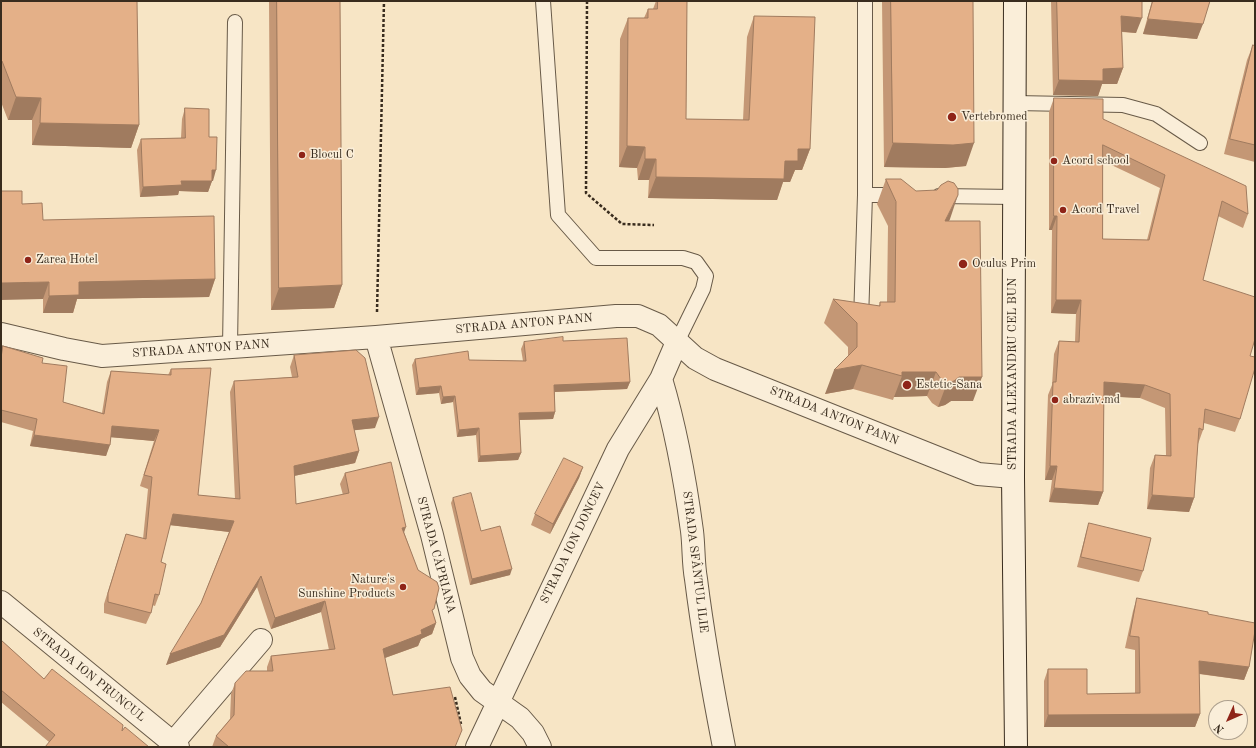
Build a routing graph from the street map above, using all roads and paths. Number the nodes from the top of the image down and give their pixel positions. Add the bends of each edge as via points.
1 (384, 1) edge
2 (543, 1) edge
3 (587, 1) edge
4 (865, 1) edge
5 (1015, 1) edge
6 (235, 22) dead end
7 (1015, 103) junction
8 (1200, 143) dead end
9 (865, 195) junction
10 (912, 196) edge
11 (927, 196) edge
12 (1014, 197) junction
13 (654, 225) dead end
14 (861, 320) edge
15 (1, 334) edge
16 (376, 337) junction
17 (677, 342) junction
18 (230, 347) junction
19 (660, 379) junction
20 (1013, 477) junction
21 (1, 602) edge
22 (262, 640) dead end
23 (496, 703) junction
24 (176, 745) edge
25 (476, 747) edge
26 (540, 747) edge
27 (724, 747) edge
28 (1016, 747) edge

1 - 16 path
2 - 17 lane via 558,215 596,258 683,258 696,262 706,276 703,289
3 - 13 path via 586,193 622,224
4 - 9 lane
5 - 7 street, STRADA ALEXANDRU CEL BUN
6 - 18 lane
7 - 8 lane via 1123,105 1156,114
7 - 12 street, STRADA ALEXANDRU CEL BUN
9 - 10 lane
9 - 14 lane
11 - 12 lane
12 - 20 street, STRADA ALEXANDRU CEL BUN
15 - 18 street, STRADA ANTON PANN via 102,356
16 - 17 street, STRADA ANTON PANN via 638,316 659,325
16 - 18 street, STRADA ANTON PANN
16 - 23 street, STRADA CĂPRIANA via 432,534 462,658 474,681
17 - 19 street, STRADA ION DONCEV
17 - 20 street, STRADA ANTON PANN via 695,358 715,369 963,469 978,474
19 - 23 street, STRADA ION DONCEV via 618,449
19 - 27 street, STRADA SFÂNTUL ILIE via 674,423 684,480 712,689
20 - 28 street, STRADA ALEXANDRU CEL BUN
21 - 24 street, STRADA ION PRUNCUL
22 - 24 street
23 - 25 street, STRADA ION DONCEV
23 - 26 street, STRADA CĂPRIANA via 520,718 533,733

